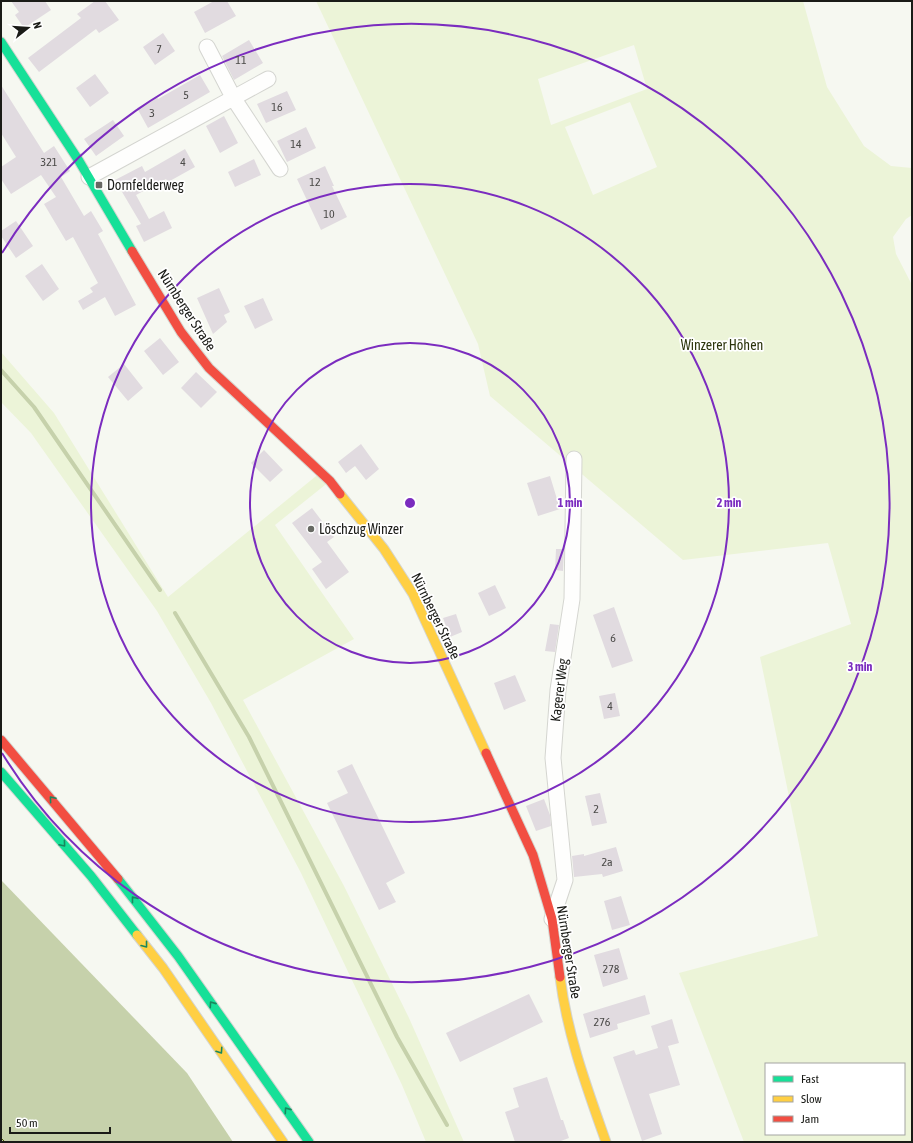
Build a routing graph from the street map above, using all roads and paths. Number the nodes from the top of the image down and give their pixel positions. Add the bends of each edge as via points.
1 (1, 42) edge
2 (207, 48) dead end
3 (268, 79) dead end
4 (234, 99) junction
5 (280, 169) dead end
6 (89, 176) junction
7 (574, 459) dead end
8 (1, 740) edge
9 (1, 772) edge
10 (552, 919) junction
11 (283, 1142) edge
12 (309, 1142) edge
13 (606, 1142) edge

1 - 6 street, Nürnberger Straße
2 - 4 street
3 - 4 street
4 - 5 street
4 - 6 street
6 - 10 street, Nürnberger Straße via 181,332 209,368 330,481 384,548 409,588 533,855
7 - 10 street, Kagerer Weg via 572,599 558,690 553,758 565,880
12 -> 8 street via 178,956 108,866
9 -> 11 street via 91,876 163,968
10 - 13 street, Nürnberger Straße via 564,1009

